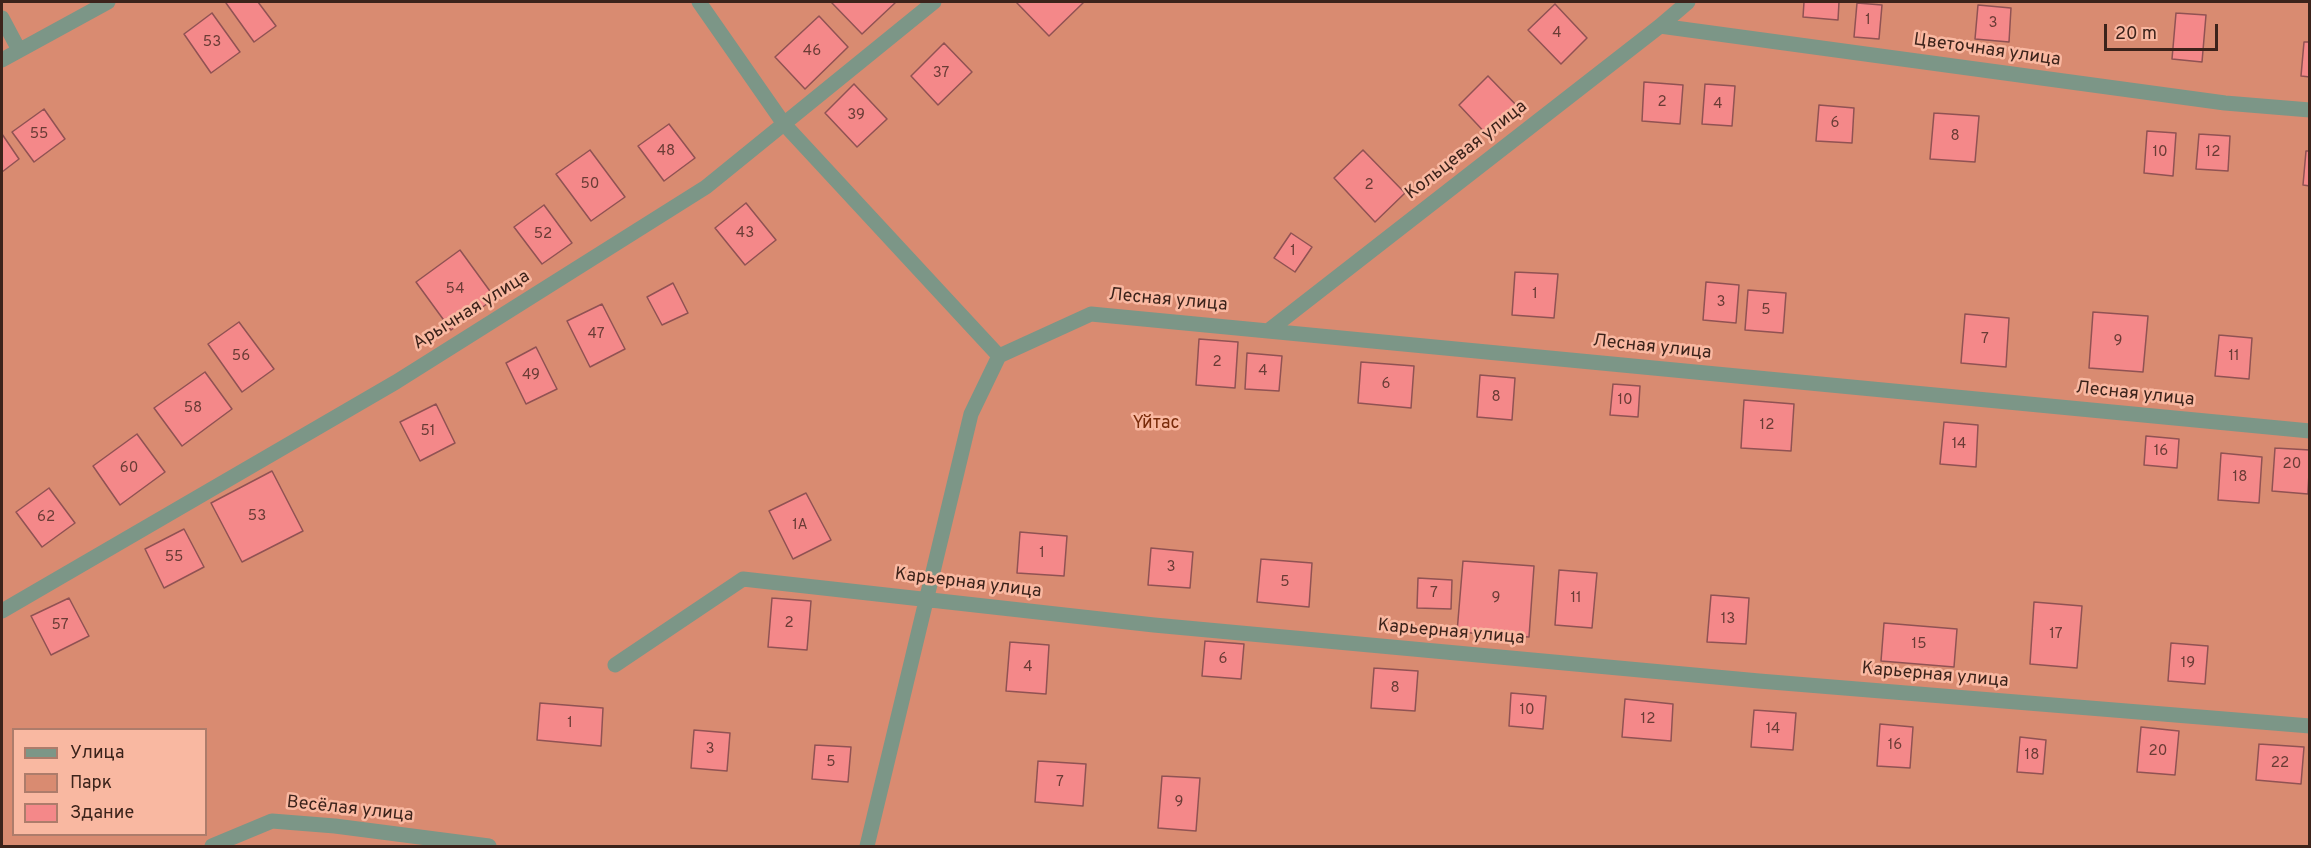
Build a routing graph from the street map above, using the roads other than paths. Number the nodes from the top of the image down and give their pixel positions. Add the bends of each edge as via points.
1 (108, 2) edge
2 (699, 2) edge
3 (934, 2) edge
4 (1688, 2) edge
5 (2, 18) edge
6 (1660, 26) junction
7 (19, 50) junction
8 (2, 60) edge
9 (2310, 110) edge
10 (784, 124) junction
11 (1268, 331) junction
12 (999, 356) junction
13 (2310, 431) edge
14 (927, 599) junction
15 (2, 611) edge
16 (615, 665) dead end
17 (2310, 726) edge
18 (212, 846) edge
19 (489, 846) edge
20 (867, 846) edge

1 - 7 street
2 - 10 street
3 - 10 street, Арычная улица
4 - 6 street, Кольцевая улица
5 - 7 street
6 - 9 street, Цветочная улица via 2225,103
6 - 11 street, Кольцевая улица
7 - 8 street
10 - 12 street
10 - 15 street, Арычная улица via 706,187 396,382
11 - 12 street, Лесная улица via 1091,314
11 - 13 street, Лесная улица
12 - 14 street via 971,414
14 - 16 street, Карьерная улица via 743,579
14 - 17 street, Карьерная улица via 1154,625 1688,675
14 - 20 street
18 - 19 street, Весёлая улица via 272,821

